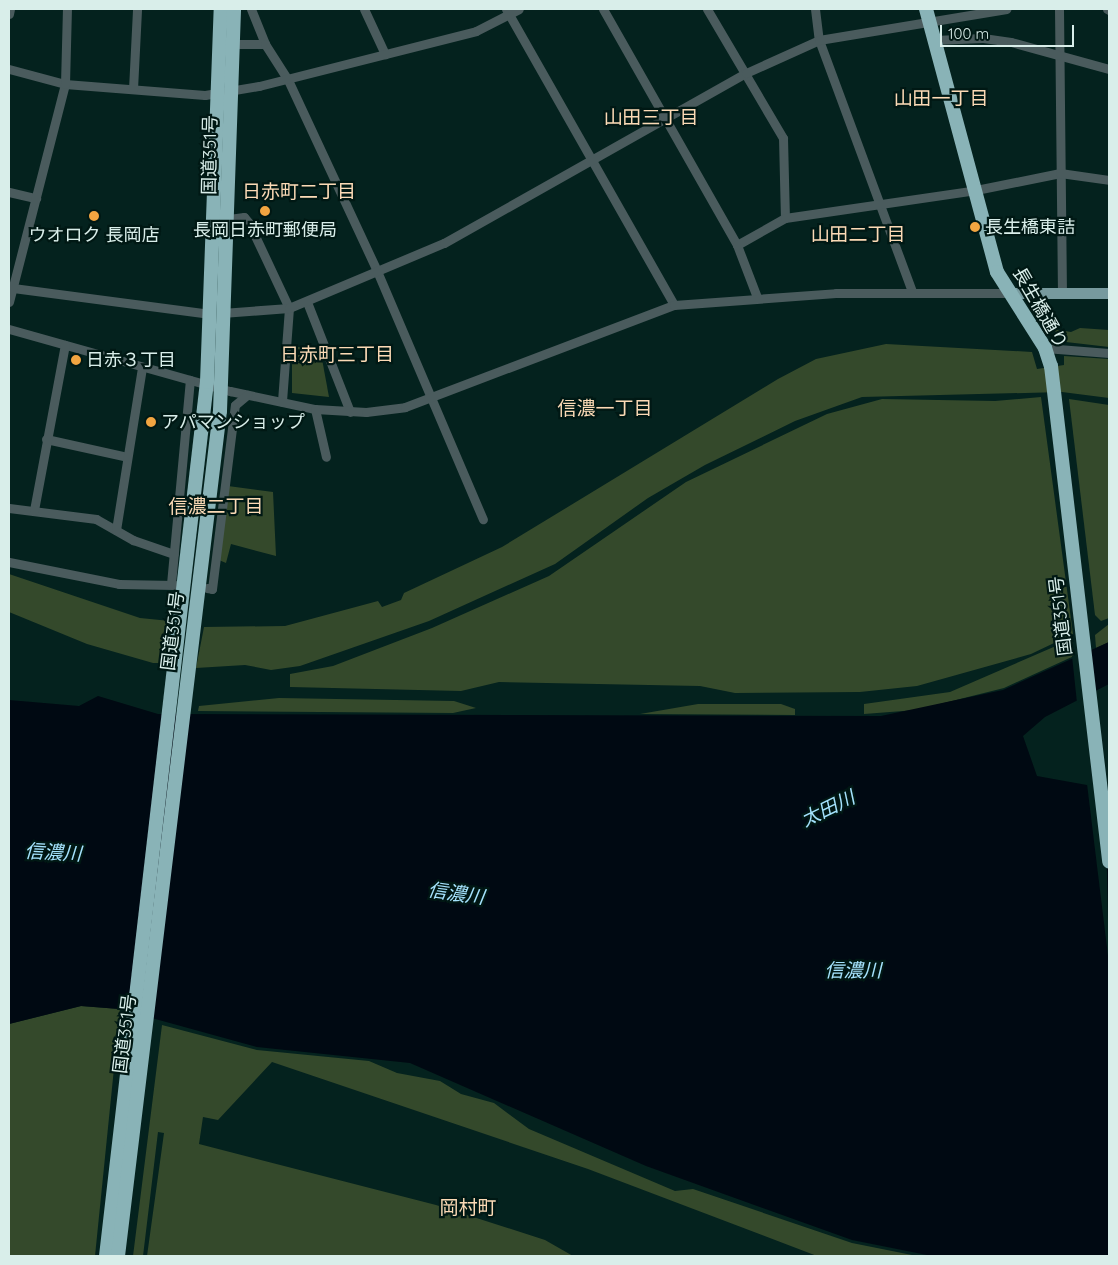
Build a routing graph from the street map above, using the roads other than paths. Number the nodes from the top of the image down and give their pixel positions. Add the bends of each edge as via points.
1 (10, 9) edge
2 (67, 9) edge
3 (137, 9) edge
4 (221, 9) edge
5 (234, 9) edge
6 (251, 9) edge
7 (364, 9) edge
8 (519, 9) edge
9 (603, 9) edge
10 (707, 9) edge
11 (815, 9) edge
12 (926, 9) edge
13 (1006, 9) edge
14 (1059, 9) edge
15 (981, 11) edge
16 (508, 12) edge
17 (9, 14) edge
18 (930, 25) junction
19 (819, 40) junction
20 (934, 40) junction
21 (233, 44) junction
22 (264, 44) junction
23 (385, 54) junction
24 (1060, 55) junction
25 (9, 69) edge
26 (1109, 69) edge
27 (746, 73) junction
28 (288, 80) junction
29 (65, 84) junction
30 (133, 89) junction
31 (225, 92) junction
32 (667, 120) junction
33 (594, 159) junction
34 (1060, 172) junction
35 (1109, 180) edge
36 (976, 190) junction
37 (9, 192) edge
38 (36, 198) junction
39 (881, 205) junction
40 (784, 218) junction
41 (228, 219) junction
42 (737, 245) junction
43 (377, 271) junction
44 (13, 288) junction
45 (912, 291) junction
46 (1010, 293) junction
47 (1109, 293) edge
48 (1062, 294) junction
49 (757, 297) junction
50 (9, 302) edge
51 (307, 302) junction
52 (674, 305) junction
53 (289, 308) junction
54 (216, 314) junction
55 (9, 329) edge
56 (65, 345) junction
57 (1045, 348) junction
58 (1109, 353) edge
59 (1051, 366) joint
60 (142, 367) junction
61 (190, 380) junction
62 (207, 382) junction
63 (222, 388) junction
64 (247, 395) junction
65 (427, 398) junction
66 (282, 402) junction
67 (315, 409) junction
68 (350, 412) junction
69 (46, 439) junction
70 (127, 457) junction
71 (326, 457) dead end
72 (9, 508) edge
73 (34, 510) junction
74 (483, 519) dead end
75 (116, 530) junction
76 (174, 554) junction
77 (9, 562) edge
78 (207, 588) dead end
79 (186, 631) junction
80 (1109, 862) edge
81 (106, 1256) edge
82 (118, 1256) edge

1 - 17 street
2 - 29 street
3 - 30 street
4 - 31 highway, 国道351号
5 - 21 highway, 国道351号
6 - 22 street
7 - 23 street
8 - 16 street
9 - 32 street
10 - 27 street
11 - 19 street
12 - 18 highway, 長生橋通り
13 - 15 street
14 - 24 street
15 - 18 street
16 - 23 street via 482,30
16 - 33 street
18 - 19 street
18 - 20 highway, 長生橋通り
19 - 27 street
19 - 39 street
20 - 24 street via 983,38
20 - 36 highway, 長生橋通り
21 - 22 street
21 - 31 highway, 国道351号
22 - 28 street
23 - 28 street
24 - 26 street
24 - 34 street
25 - 29 street
27 - 32 street
27 - 40 street via 783,138
28 - 31 street
28 - 43 street
29 - 30 street
29 - 38 street
30 - 31 street
31 - 41 highway, 国道351号
31 - 54 highway, 国道351号
32 - 33 street
32 - 42 street
33 - 43 street via 444,242
33 - 52 street
34 - 35 street
34 - 36 street
34 - 48 street
36 - 39 street
36 - 46 highway, 長生橋通り via 997,272
37 - 38 street
38 - 44 street
39 - 40 street
39 - 45 street
40 - 42 street
41 - 53 street via 244,217 249,223
41 - 54 highway, 国道351号
42 - 49 street
43 - 51 street
43 - 65 street
44 - 50 street
44 - 54 street
45 - 46 street
45 - 49 street
46 - 48 main road
46 - 57 highway, 長生橋通り
47 - 48 main road
49 - 52 street
51 - 53 street
51 - 68 street
52 - 65 street
53 - 54 street
53 - 66 street
54 - 62 highway, 国道351号
54 - 63 highway, 国道351号
55 - 56 street
56 - 60 street
56 - 69 street
57 - 58 street
57 - 59 highway, 長生橋通り
59 - 80 highway, 国道351号
60 - 61 street
60 - 70 street
61 - 62 street
61 - 76 street
62 - 63 street
62 - 79 highway, 国道351号
63 - 64 street
63 - 79 highway, 国道351号
64 - 66 street
64 - 78 street via 235,405 212,589
65 - 68 street via 396,408
65 - 74 street
66 - 67 street
67 - 68 street
67 - 71 street
69 - 70 street
69 - 73 street
70 - 75 street
72 - 73 street
73 - 75 street via 96,519
75 - 76 street
76 - 77 street via 173,585 119,584
79 - 81 highway, 国道351号
79 - 82 highway, 国道351号

